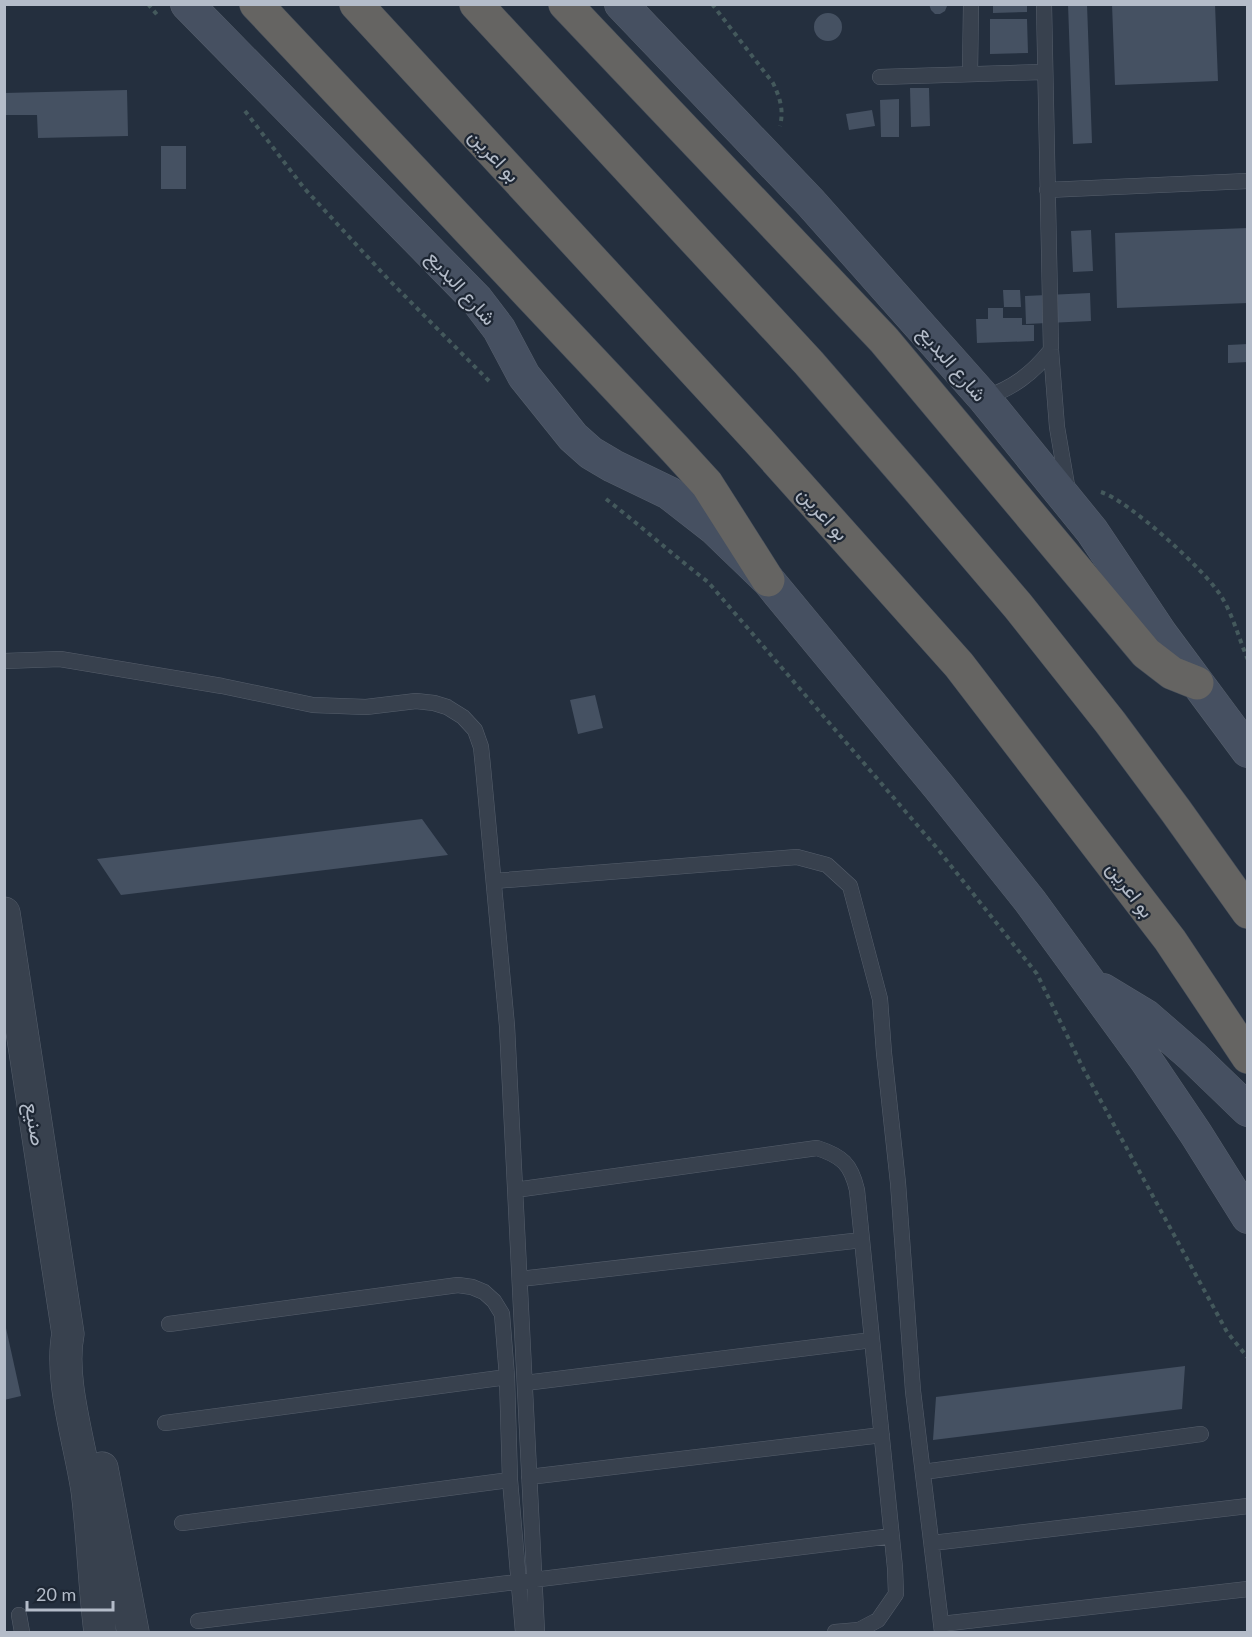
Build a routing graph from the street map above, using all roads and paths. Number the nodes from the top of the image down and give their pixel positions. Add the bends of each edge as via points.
1 (147, 4) edge
2 (256, 4) edge
3 (356, 4) edge
4 (476, 4) edge
5 (565, 4) edge
6 (621, 4) edge
7 (712, 4) edge
8 (970, 4) edge
9 (1044, 4) edge
10 (175, 12) edge
11 (1044, 72) junction
12 (970, 74) junction
13 (880, 77) dead end
14 (240, 103) dead end
15 (772, 162) junction
16 (1248, 181) edge
17 (1047, 190) junction
18 (1051, 350) junction
19 (491, 382) dead end
20 (984, 398) junction
21 (604, 498) dead end
22 (1070, 502) junction
23 (768, 580) junction
24 (1248, 660) edge
25 (4, 661) edge
26 (1197, 683) junction
27 (1248, 751) edge
28 (494, 881) junction
29 (1248, 912) edge
30 (4, 913) edge
31 (1091, 983) junction
32 (1248, 1058) edge
33 (16, 1071) edge
34 (1248, 1110) edge
35 (515, 1190) junction
36 (1248, 1217) edge
37 (862, 1240) junction
38 (519, 1279) junction
39 (169, 1324) dead end
40 (68, 1334) junction
41 (872, 1340) junction
42 (1248, 1358) edge
43 (507, 1377) junction
44 (525, 1383) junction
45 (165, 1423) dead end
46 (1201, 1434) dead end
47 (882, 1435) junction
48 (923, 1472) junction
49 (529, 1477) junction
50 (510, 1480) junction
51 (1248, 1506) edge
52 (182, 1522) dead end
53 (892, 1536) junction
54 (932, 1543) junction
55 (534, 1580) junction
56 (519, 1581) junction
57 (1248, 1589) edge
58 (19, 1615) dead end
59 (198, 1621) dead end
60 (942, 1628) edge
61 (22, 1632) edge
62 (99, 1632) edge
63 (133, 1632) edge
64 (523, 1632) edge
65 (537, 1632) edge
66 (836, 1632) edge

1 - 10 path
2 - 23 highway via 691,466 707,484
3 - 32 highway, بو اعرين via 759,441 959,665 1170,940
4 - 29 highway via 810,363 1018,606 1110,722
5 - 26 highway via 884,340 1146,653 1172,673
6 - 15 main road, شارع البديع
7 - 15 path via 773,83 780,98 783,115
8 - 12 lane
9 - 11 lane
10 - 23 main road, شارع البديع via 392,211 477,300 499,329 524,376 573,437 591,453 669,493 691,509
11 - 12 lane
11 - 17 lane
12 - 13 lane
14 - 19 path via 304,188
15 - 20 main road, شارع البديع
16 - 17 lane
17 - 18 lane
18 - 20 lane via 1022,380
18 - 22 lane via 1057,427
20 - 22 main road, شارع البديع
21 - 42 path via 708,582 936,847 1037,974 1084,1070 1227,1332
22 - 24 path via 1095,490 1111,495 1163,535 1206,575 1222,597
22 - 26 main road, شارع البديع
23 - 31 main road via 946,796
25 - 28 lane via 60,659 313,705 366,707 416,701 447,707 475,730 481,747
26 - 27 main road, شارع البديع
28 - 35 lane via 507,1026
28 - 48 lane via 797,857 827,866 850,886 880,999
30 - 33 street, صنيع
31 - 34 main road via 1146,1016
31 - 36 main road via 1196,1134
33 - 40 street, صنيع
35 - 37 lane via 817,1148 839,1157 854,1174
35 - 38 lane
37 - 38 lane
37 - 41 lane
38 - 44 lane
39 - 43 lane via 458,1285 472,1287 494,1301 502,1314
40 - 62 street, صنيع via 66,1373 87,1490
40 - 63 street, صنيع via 82,1368
41 - 44 lane
41 - 47 lane
43 - 45 lane
43 - 50 lane
44 - 49 lane
46 - 48 lane
47 - 49 lane
47 - 53 lane
48 - 54 lane
49 - 55 lane
50 - 52 lane
50 - 56 lane
51 - 54 lane
53 - 55 lane
53 - 66 lane via 896,1594 878,1620 859,1630
54 - 60 lane
55 - 56 lane
55 - 65 lane
56 - 59 lane
56 - 64 lane
57 - 60 lane
58 - 61 lane

